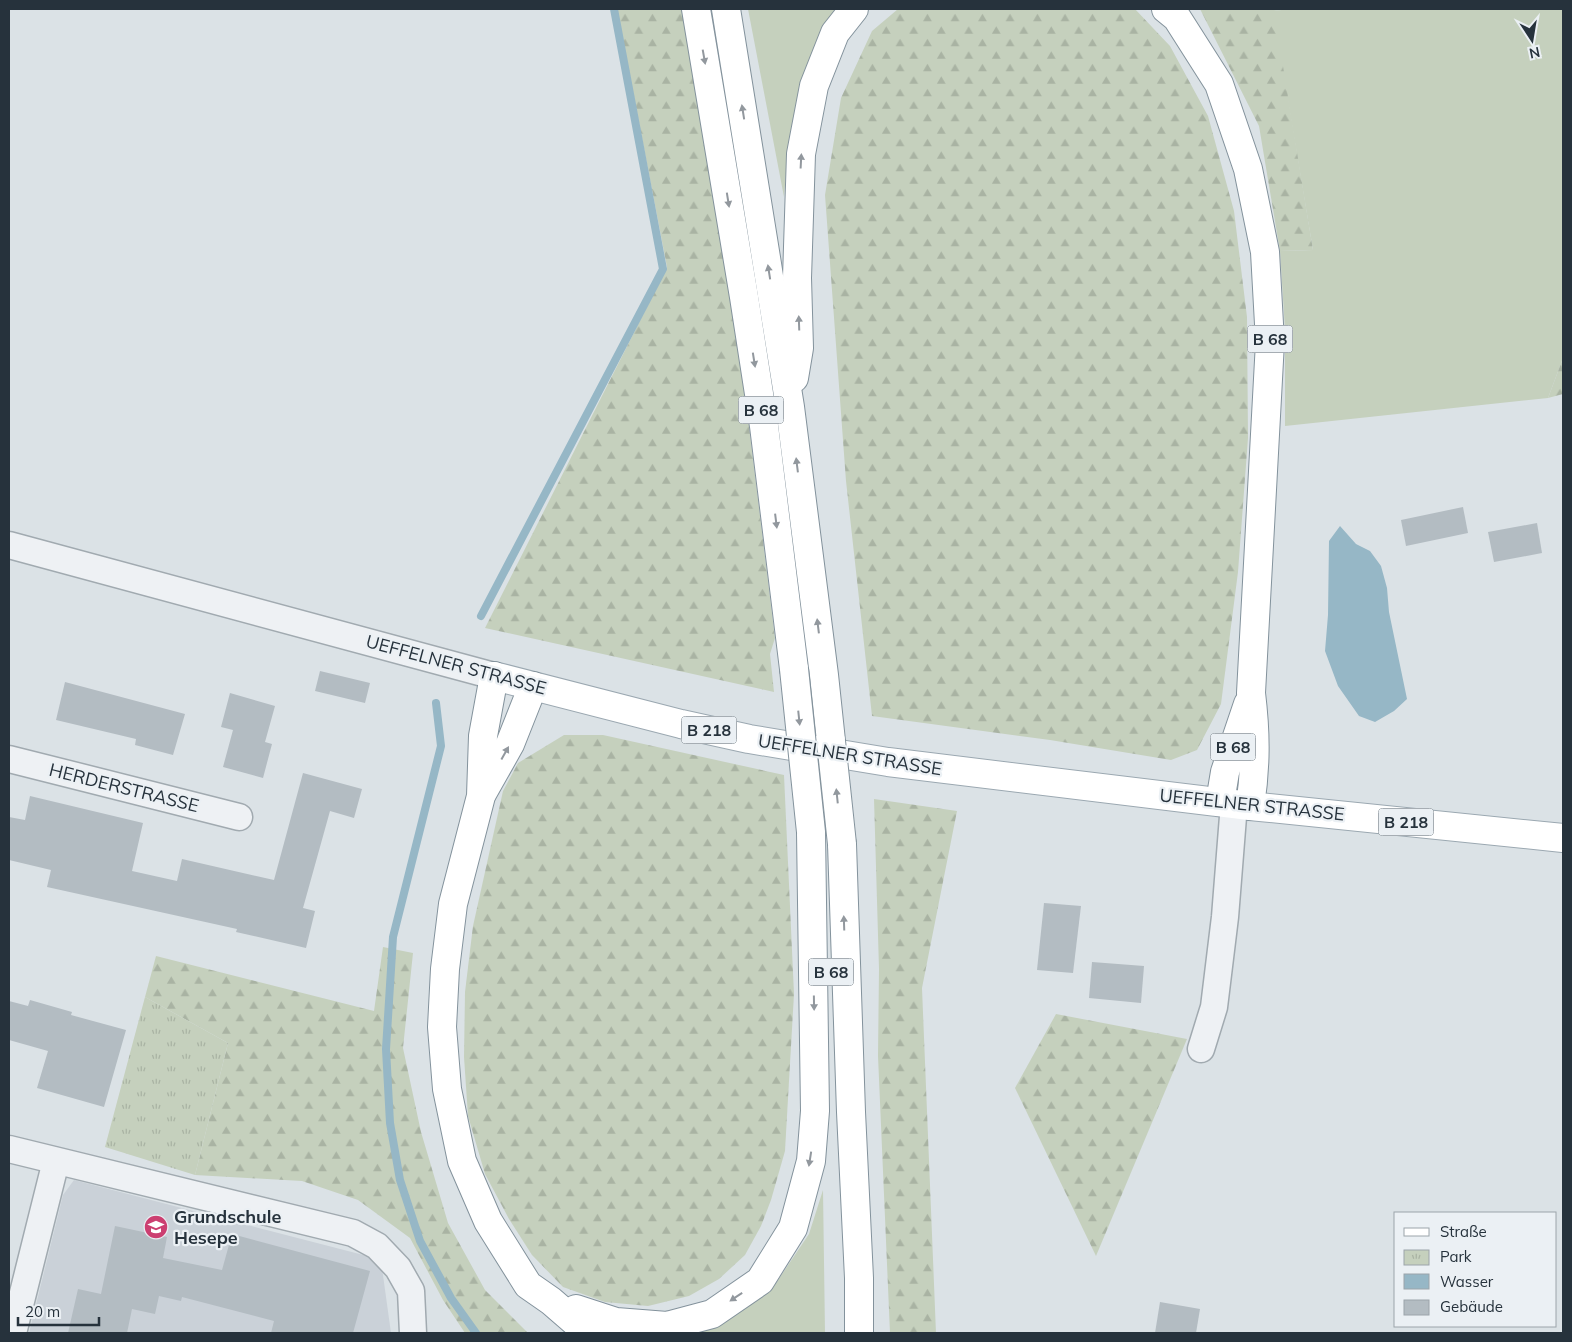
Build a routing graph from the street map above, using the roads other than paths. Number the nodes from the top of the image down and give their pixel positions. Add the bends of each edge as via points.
1 (696, 9) edge
2 (726, 9) edge
3 (854, 9) edge
4 (1166, 9) edge
5 (790, 406) junction
6 (9, 545) edge
7 (494, 676) junction
8 (533, 686) junction
9 (9, 759) edge
10 (481, 796) junction
11 (1235, 804) junction
12 (239, 817) dead end
13 (811, 832) junction
14 (1563, 838) edge
15 (1201, 1049) dead end
16 (851, 1112) junction
17 (9, 1149) edge
18 (56, 1162) junction
19 (551, 1301) junction
20 (13, 1333) edge
21 (413, 1333) edge
22 (596, 1333) edge
23 (859, 1333) edge

1 -> 13 main road, B 68, bridge via 764,426
5 -> 2 main road, B 68
5 -> 3 main road, B 68 via 799,348 797,278 801,154 814,86 835,33
4 - 11 main road, B 68 via 1177,18 1219,84 1248,168 1265,252 1270,342 1252,693 1225,772
16 -> 5 main road, B 68, bridge via 842,844
6 - 7 street, UEFFELNER STRASSE
7 - 8 main road, UEFFELNER STRASSE / B 218
7 - 10 main road via 483,736
10 -> 8 main road via 510,744
8 - 11 main road, UEFFELNER STRASSE / B 218 via 749,740 888,762
9 - 12 street, HERDERSTRASSE
10 - 19 main road via 453,904 445,969 442,1027 447,1089 462,1161 488,1221 528,1285
11 - 14 main road, UEFFELNER STRASSE / B 218
11 - 15 street via 1226,917 1214,1007
13 - 16 main road, B 68
13 -> 19 main road via 816,1111 811,1161 793,1228 760,1281 712,1314 666,1326 616,1322
16 - 23 main road, B 68
17 - 18 street
18 - 20 street
18 - 21 street via 353,1233 377,1246 398,1268 411,1291
19 - 22 main road via 581,1327

